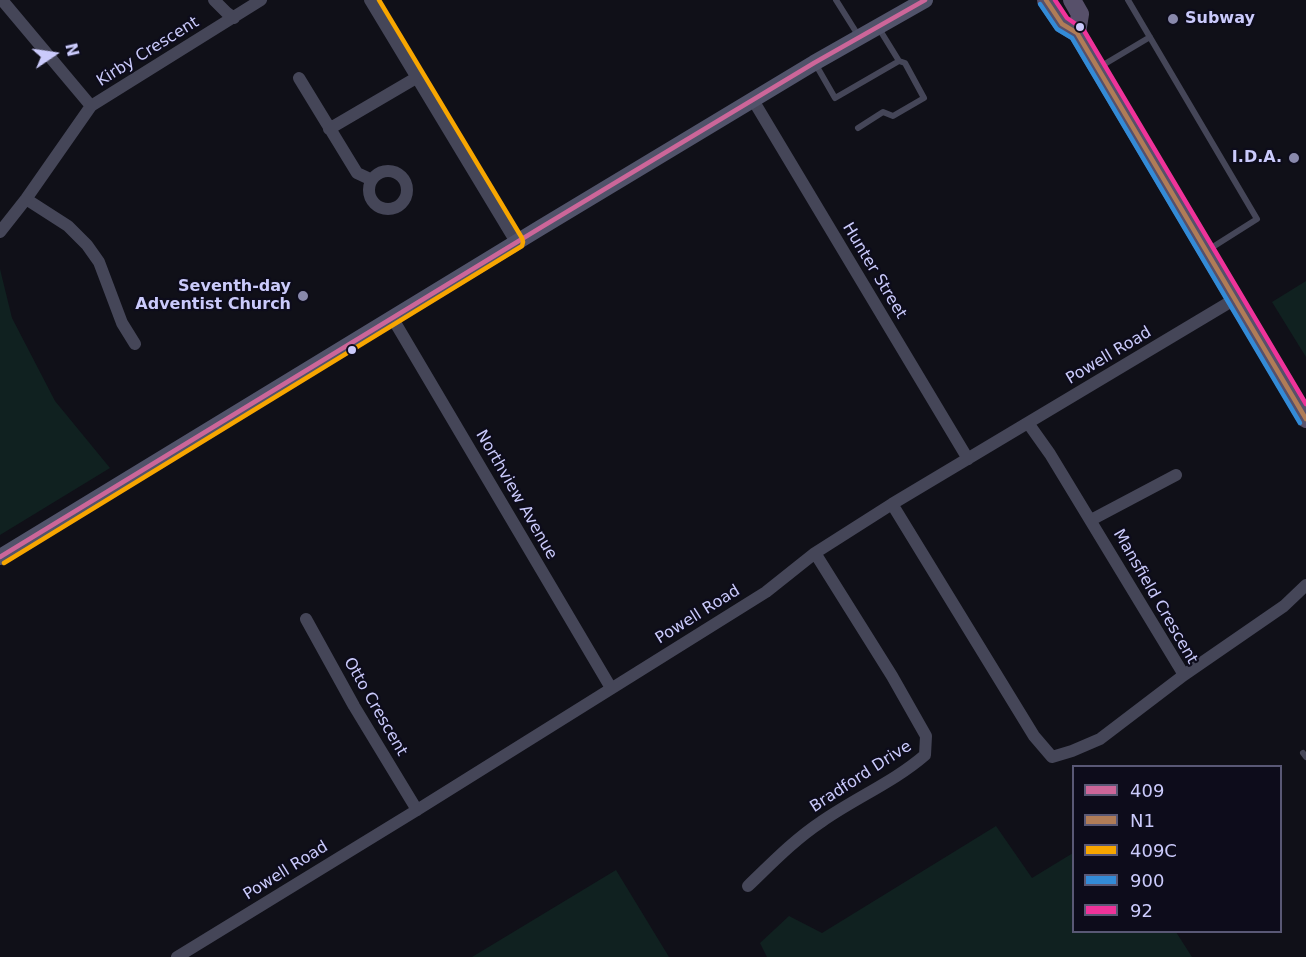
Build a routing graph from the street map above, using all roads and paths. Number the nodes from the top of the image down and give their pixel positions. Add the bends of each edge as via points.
1 (2, 0) edge
2 (214, 0) edge
3 (261, 0) edge
4 (370, 0) edge
5 (836, 0) edge
6 (925, 0) edge
7 (1046, 0) edge
8 (1072, 0) edge
9 (1128, 0) edge
10 (234, 18) junction
11 (878, 26) junction
12 (1077, 33) junction
13 (859, 37) junction
14 (1150, 37) junction
15 (899, 61) junction
16 (814, 63) junction
17 (1098, 68) junction
18 (299, 78) dead end
19 (416, 78) junction
20 (753, 100) junction
21 (91, 106) junction
22 (858, 128) dead end
23 (329, 129) junction
24 (372, 180) dead end
25 (26, 199) junction
26 (0, 232) edge
27 (516, 242) junction
28 (1206, 251) junction
29 (1235, 299) junction
30 (393, 319) junction
31 (135, 344) dead end
32 (1306, 419) edge
33 (1028, 423) junction
34 (968, 459) junction
35 (1176, 475) dead end
36 (892, 504) junction
37 (1090, 520) junction
38 (815, 553) junction
39 (0, 557) edge
40 (1306, 585) edge
41 (306, 619) dead end
42 (1184, 675) junction
43 (611, 688) junction
44 (417, 810) junction
45 (748, 886) dead end
46 (177, 957) edge

1 - 21 street
2 - 10 street
3 - 10 street, Kirby Crescent
4 - 19 street
5 - 13 lane
6 - 11 street
7 - 12 main road via 1062,24
8 - 12 main road via 1080,14
9 - 14 lane
10 - 21 street, Kirby Crescent
11 - 13 street
11 - 15 lane
12 - 17 main road
13 - 16 street
14 - 17 lane
14 - 28 lane via 1257,219
15 - 16 lane via 835,98
15 - 22 lane via 905,63 924,98 893,116 883,112
16 - 20 street
17 - 28 main road
18 - 23 street
19 - 23 street
19 - 27 street
20 - 27 street
20 - 34 street, Hunter Street
21 - 25 street, Kirby Crescent
23 - 24 street via 357,173
25 - 26 street, Kirby Crescent
25 - 31 street via 68,226 87,244 99,262 122,323
27 - 30 street
28 - 29 main road
29 - 32 main road
29 - 33 street, Powell Road
30 - 39 street
30 - 43 street, Northview Avenue
33 - 34 street, Powell Road
33 - 37 street, Mansfield Crescent
34 - 36 street, Powell Road
35 - 37 street
36 - 38 street, Powell Road
36 - 42 street, Mansfield Crescent via 1034,736 1052,757 1100,739
37 - 42 street, Mansfield Crescent
38 - 43 street, Powell Road via 766,592
38 - 45 street, Bradford Drive via 926,736 925,755 909,769 799,837
40 - 42 street via 1284,606
41 - 44 street, Otto Crescent
43 - 44 street, Powell Road
44 - 46 street, Powell Road

